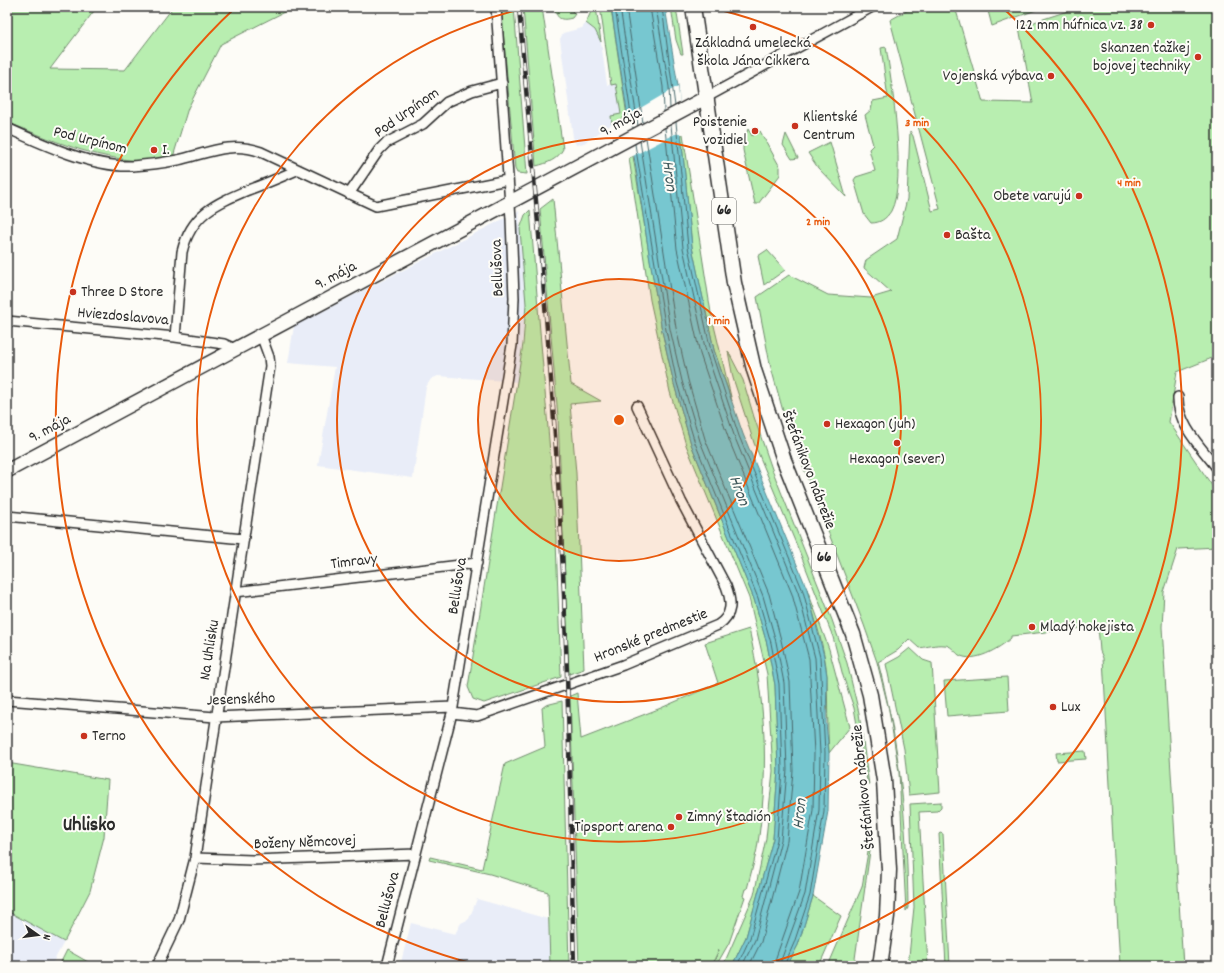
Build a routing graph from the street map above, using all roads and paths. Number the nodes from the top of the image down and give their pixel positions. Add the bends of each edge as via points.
1 (496, 7) edge
2 (693, 7) edge
3 (850, 7) edge
4 (872, 7) edge
5 (852, 17) junction
6 (502, 83) junction
7 (706, 97) junction
8 (7, 128) edge
9 (297, 170) junction
10 (507, 180) junction
11 (349, 194) junction
12 (510, 203) junction
13 (7, 321) edge
14 (261, 335) junction
15 (175, 336) junction
16 (235, 349) junction
17 (1178, 397) dead end
18 (637, 406) dead end
19 (1217, 468) edge
20 (7, 471) edge
21 (7, 516) edge
22 (243, 539) junction
23 (477, 562) junction
24 (235, 592) junction
25 (7, 700) edge
26 (453, 710) junction
27 (215, 717) junction
28 (416, 854) junction
29 (195, 858) junction
30 (157, 966) edge
31 (386, 966) edge
32 (880, 966) edge

1 - 6 street
2 - 7 main road, Štefánikovo nábrežie / 66
3 - 5 street
4 - 5 street
5 - 7 street
6 - 10 street
6 - 11 street, Pod Urpínom via 472,91 447,102 423,124 386,143
7 - 12 main road, 9. mája
7 - 32 main road, Štefánikovo nábrežie / 66 via 734,283 754,370 784,460 853,634 870,695 884,780 889,870 887,916
8 - 9 street, Pod Urpínom via 65,153 123,166 170,162 236,146 261,152
9 - 11 street, Pod Urpínom
9 - 15 street via 219,203 204,213 192,226 182,252
10 - 11 street, Pod Urpínom via 383,205 369,204
10 - 12 street
12 - 14 main road, 9. mája
12 - 23 street, Bellušova via 514,298 512,345
13 - 15 street, Hviezdoslavova
14 - 16 main road, 9. mája
14 - 22 street, Na Uhlisku via 270,366
15 - 16 street, Hviezdoslavova via 224,344
16 - 20 main road, 9. mája
17 - 19 street via 1181,419
18 - 26 street, Hronské predmestie via 681,501 726,586 731,606 729,615 718,625 616,667 477,716
21 - 22 street
22 - 24 street, Na Uhlisku
23 - 24 street, Timravy
23 - 26 street, Bellušova
24 - 27 street, Na Uhlisku
25 - 27 street, Jesenského
26 - 27 street, Jesenského
26 - 28 street, Bellušova
27 - 29 street, Na Uhlisku
28 - 29 street, Boženy Němcovej via 252,860
28 - 31 street, Bellušova
29 - 30 street, Na Uhlisku via 180,920

